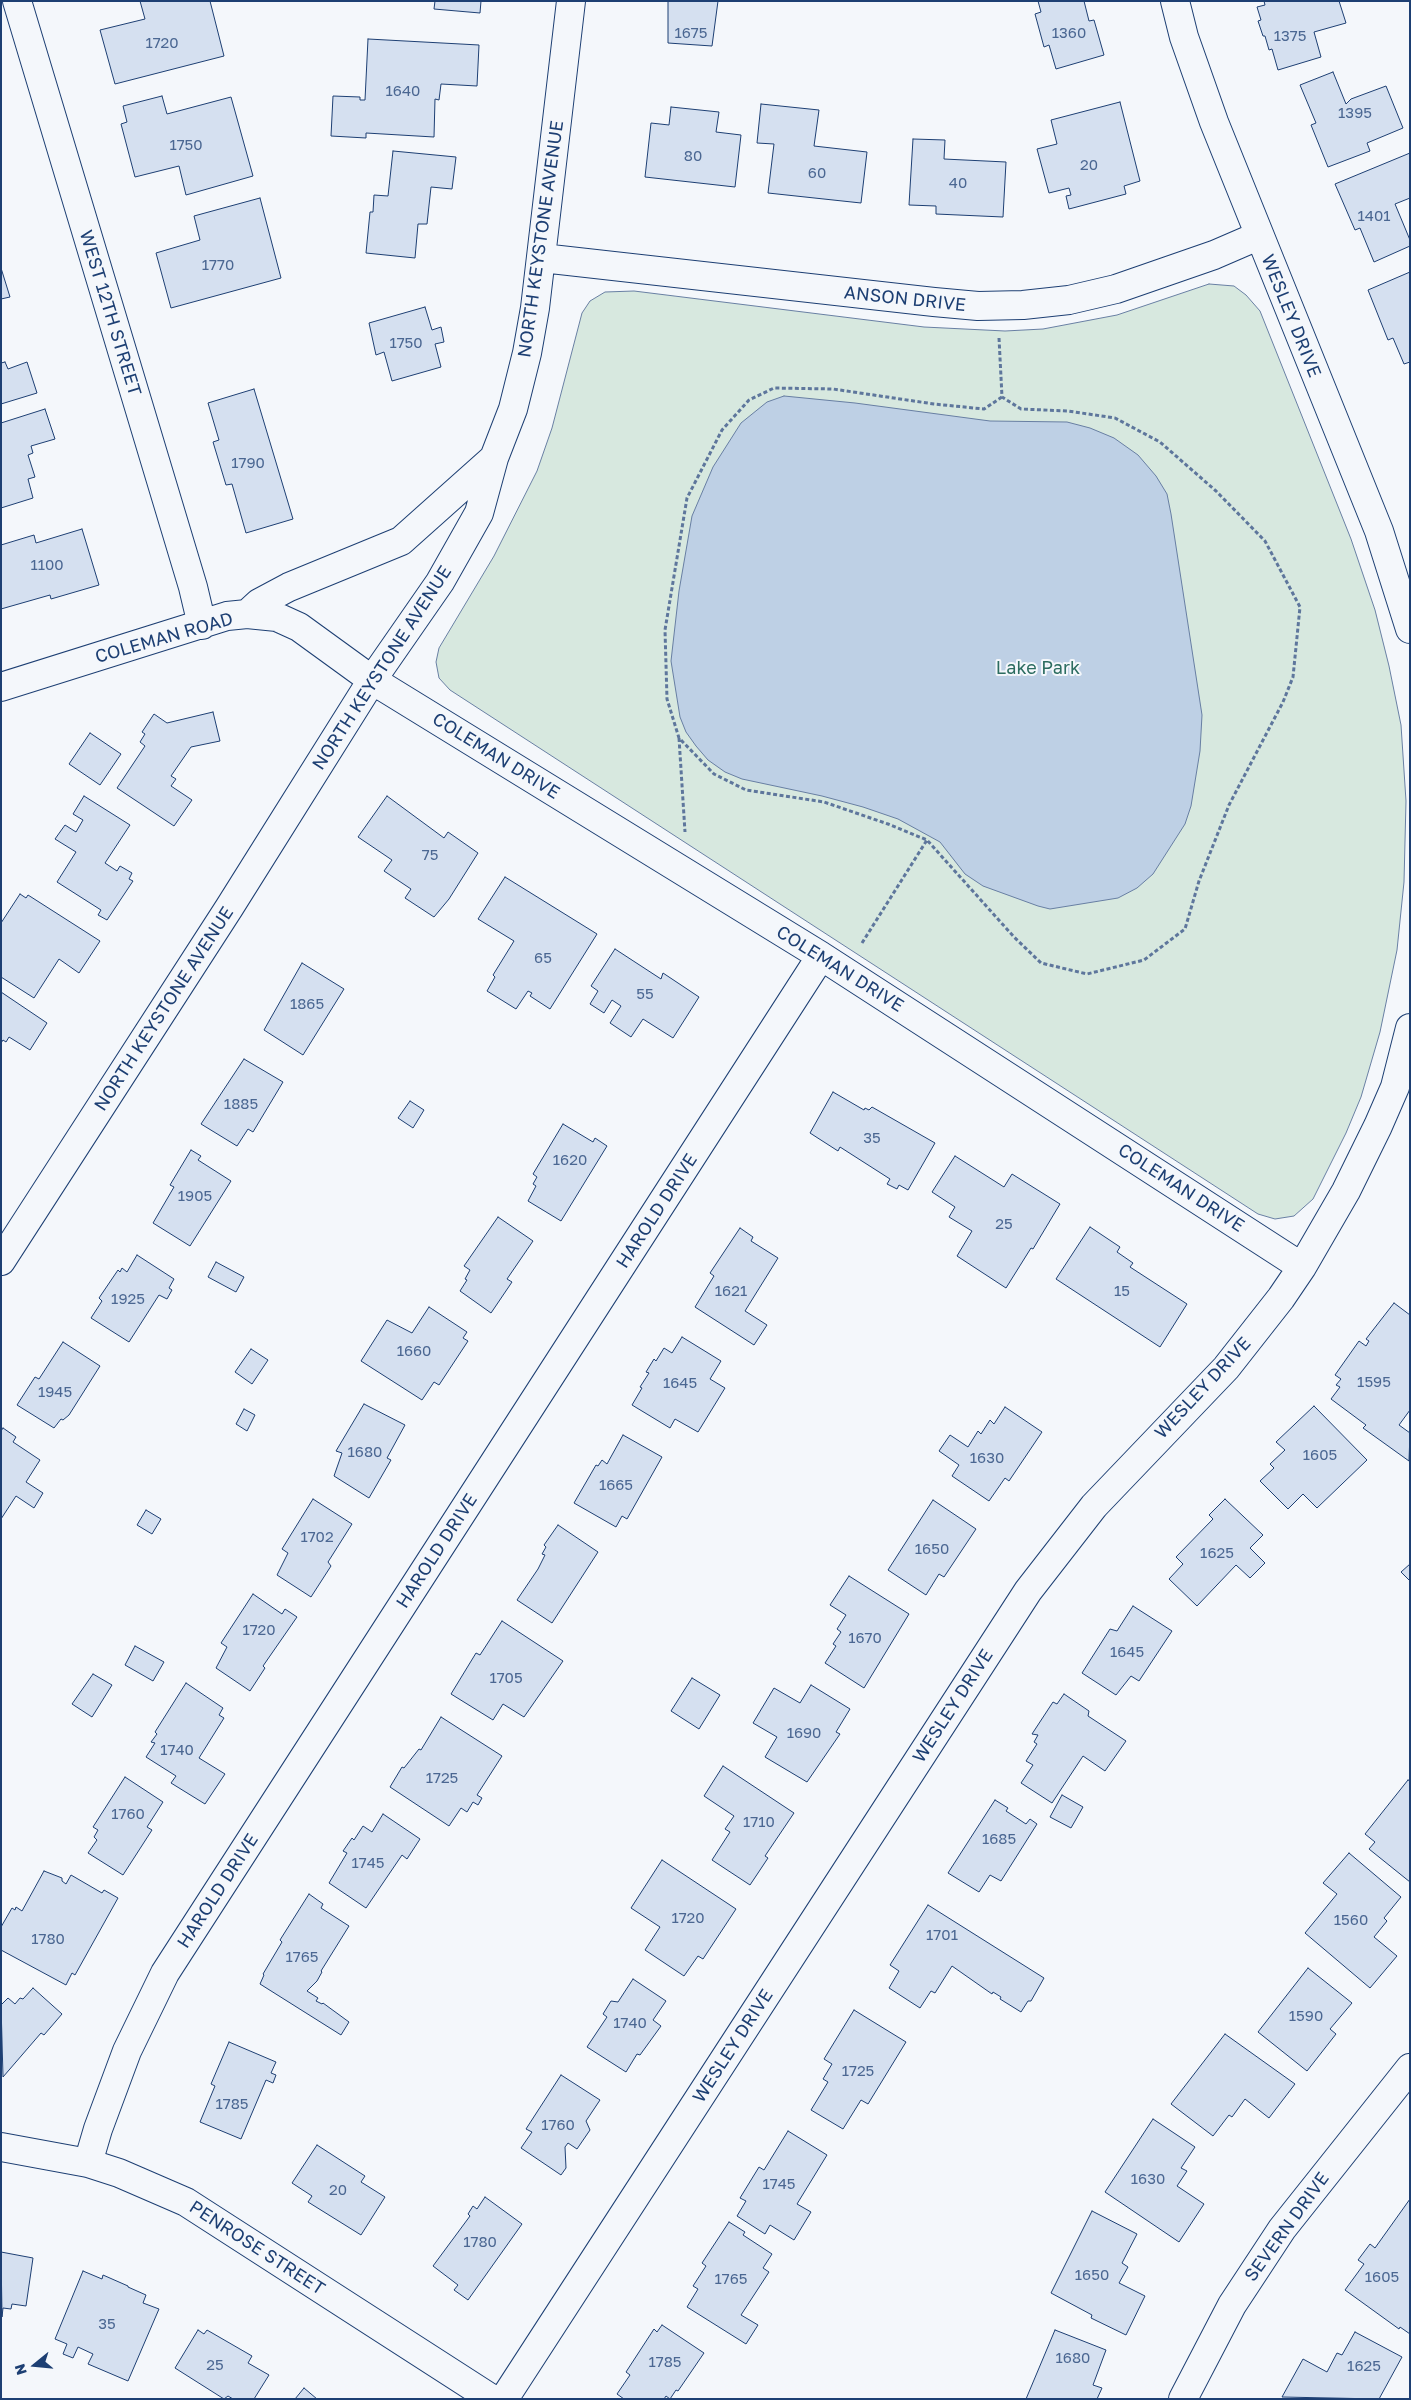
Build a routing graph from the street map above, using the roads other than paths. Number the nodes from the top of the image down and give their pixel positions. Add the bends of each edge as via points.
1 (17, 1) edge
2 (571, 1) edge
3 (1175, 1) edge
4 (1258, 236) junction
5 (542, 258) junction
6 (494, 458) junction
7 (247, 614) junction
8 (202, 625) junction
9 (1410, 629) edge
10 (372, 680) junction
11 (1, 687) edge
12 (821, 956) junction
13 (1410, 1028) edge
14 (1402, 1090) edge
15 (1, 1261) edge
16 (1302, 1267) junction
17 (1410, 2068) edge
18 (1, 2146) edge
19 (88, 2163) junction
20 (492, 2399) edge
21 (504, 2399) edge
22 (1183, 2399) edge

1 - 8 street, WEST 12TH STREET
2 - 5 street, NORTH KEYSTONE AVENUE
3 - 4 street, WESLEY DRIVE via 1214,122
4 - 5 street, ANSON DRIVE via 1116,289 1069,300 1005,306 934,302
4 - 9 street, WESLEY DRIVE via 1376,522
5 - 6 street, NORTH KEYSTONE AVENUE via 527,353 513,409
6 - 7 street via 401,541 289,587 259,603
6 - 10 street, NORTH KEYSTONE AVENUE via 479,512 440,582
7 - 8 street, COLEMAN ROAD via 227,616
7 - 10 street, COLEMAN ROAD via 277,618 299,627
8 - 11 street, COLEMAN ROAD
10 - 12 street, COLEMAN DRIVE
10 - 15 street, NORTH KEYSTONE AVENUE
12 - 16 street, COLEMAN DRIVE
12 - 19 street, HAROLD DRIVE via 165,1973 127,2050
13 - 14 street, WESLEY DRIVE
14 - 16 street, WESLEY DRIVE
16 - 21 street, WESLEY DRIVE via 1226,1368 1094,1506 1028,1591
17 - 22 street, SEVERN DRIVE via 1282,2229 1232,2306
18 - 19 street, PENROSE STREET
19 - 20 street, PENROSE STREET via 186,2202

